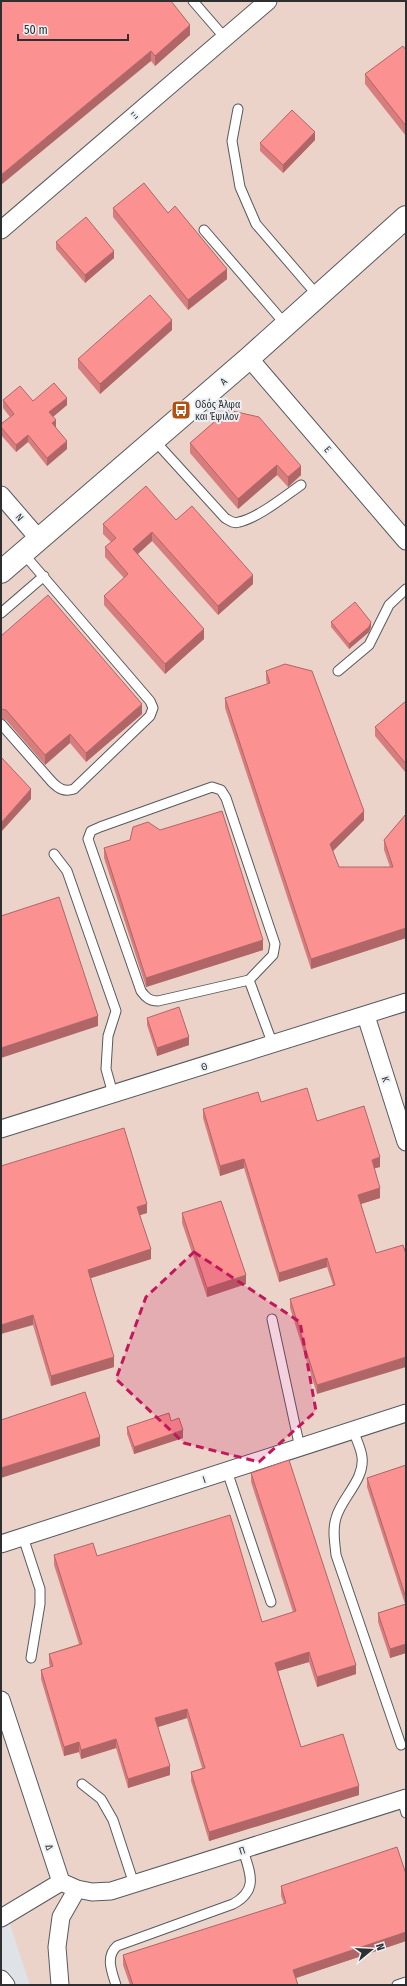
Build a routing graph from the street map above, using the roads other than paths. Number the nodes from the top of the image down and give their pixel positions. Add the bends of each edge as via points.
1 (193, 1) edge
2 (268, 1) edge
3 (225, 38) junction
4 (238, 109) dead end
5 (406, 216) edge
6 (1, 230) edge
7 (204, 230) dead end
8 (318, 296) junction
9 (286, 325) junction
10 (249, 358) junction
11 (154, 440) junction
12 (301, 485) dead end
13 (1, 495) edge
14 (406, 541) edge
15 (31, 546) junction
16 (1, 572) edge
17 (44, 576) junction
18 (406, 589) edge
19 (1, 613) edge
20 (338, 671) dead end
21 (1, 724) edge
22 (54, 854) dead end
23 (249, 980) junction
24 (406, 1002) edge
25 (366, 1016) junction
26 (273, 1045) junction
27 (113, 1094) junction
28 (1, 1130) edge
29 (406, 1142) edge
30 (272, 1319) dead end
31 (406, 1413) edge
32 (353, 1430) junction
33 (300, 1448) junction
34 (227, 1471) junction
35 (24, 1537) junction
36 (1, 1544) edge
37 (271, 1602) dead end
38 (31, 1658) dead end
39 (1, 1700) edge
40 (401, 1745) dead end
41 (82, 1784) dead end
42 (405, 1803) edge
43 (243, 1850) junction
44 (61, 1882) junction
45 (134, 1884) junction
46 (77, 1889) junction
47 (1, 1918) edge
48 (1, 1979) edge
49 (406, 1982) edge
50 (6, 1985) edge
51 (60, 1985) edge
52 (116, 1985) edge
53 (397, 1985) edge

1 - 3 lane
2 - 3 street, Ξ
3 - 6 street, Ξ
4 - 8 lane via 232,140 240,187 256,224
5 - 8 street, Α
7 - 9 lane
8 - 9 street, Α
9 - 10 street, Α
10 - 11 street, Α
10 - 14 street, Ε
11 - 12 lane via 225,518 232,522 239,523 261,512
11 - 15 street, Α
13 - 15 street, Ν
15 - 16 street, Α
15 - 17 lane
17 - 19 lane
17 - 21 lane via 150,701 152,712 74,789 67,791 56,786
18 - 20 lane via 389,606 369,645
22 - 27 lane via 67,871 116,1012 108,1036 106,1070
23 - 23 lane via 158,1002 148,999 141,992 88,839 91,831 212,787 221,790 226,798 275,944 273,955
23 - 26 lane
24 - 25 street, Θ
25 - 26 street, Θ
25 - 29 street, Κ
26 - 27 street, Θ
27 - 28 street, Θ
30 - 33 lane
31 - 32 street, Ι
32 - 33 street, Ι
32 - 40 lane via 362,1458 355,1483 336,1517 333,1530 336,1555
33 - 34 street, Ι
34 - 35 street, Ι
34 - 37 lane
35 - 36 street, Ι
35 - 38 lane via 40,1589
39 - 44 street, Δ
41 - 45 lane via 101,1800 113,1820
42 - 43 street, Π
43 - 45 street, Π
43 - 52 lane via 251,1883 242,1899 117,1946 110,1959
44 - 46 street
44 - 47 street
45 - 46 street, Π via 111,1891 92,1892
46 - 51 street via 61,1917 57,1947
48 - 50 street
49 - 53 lane

